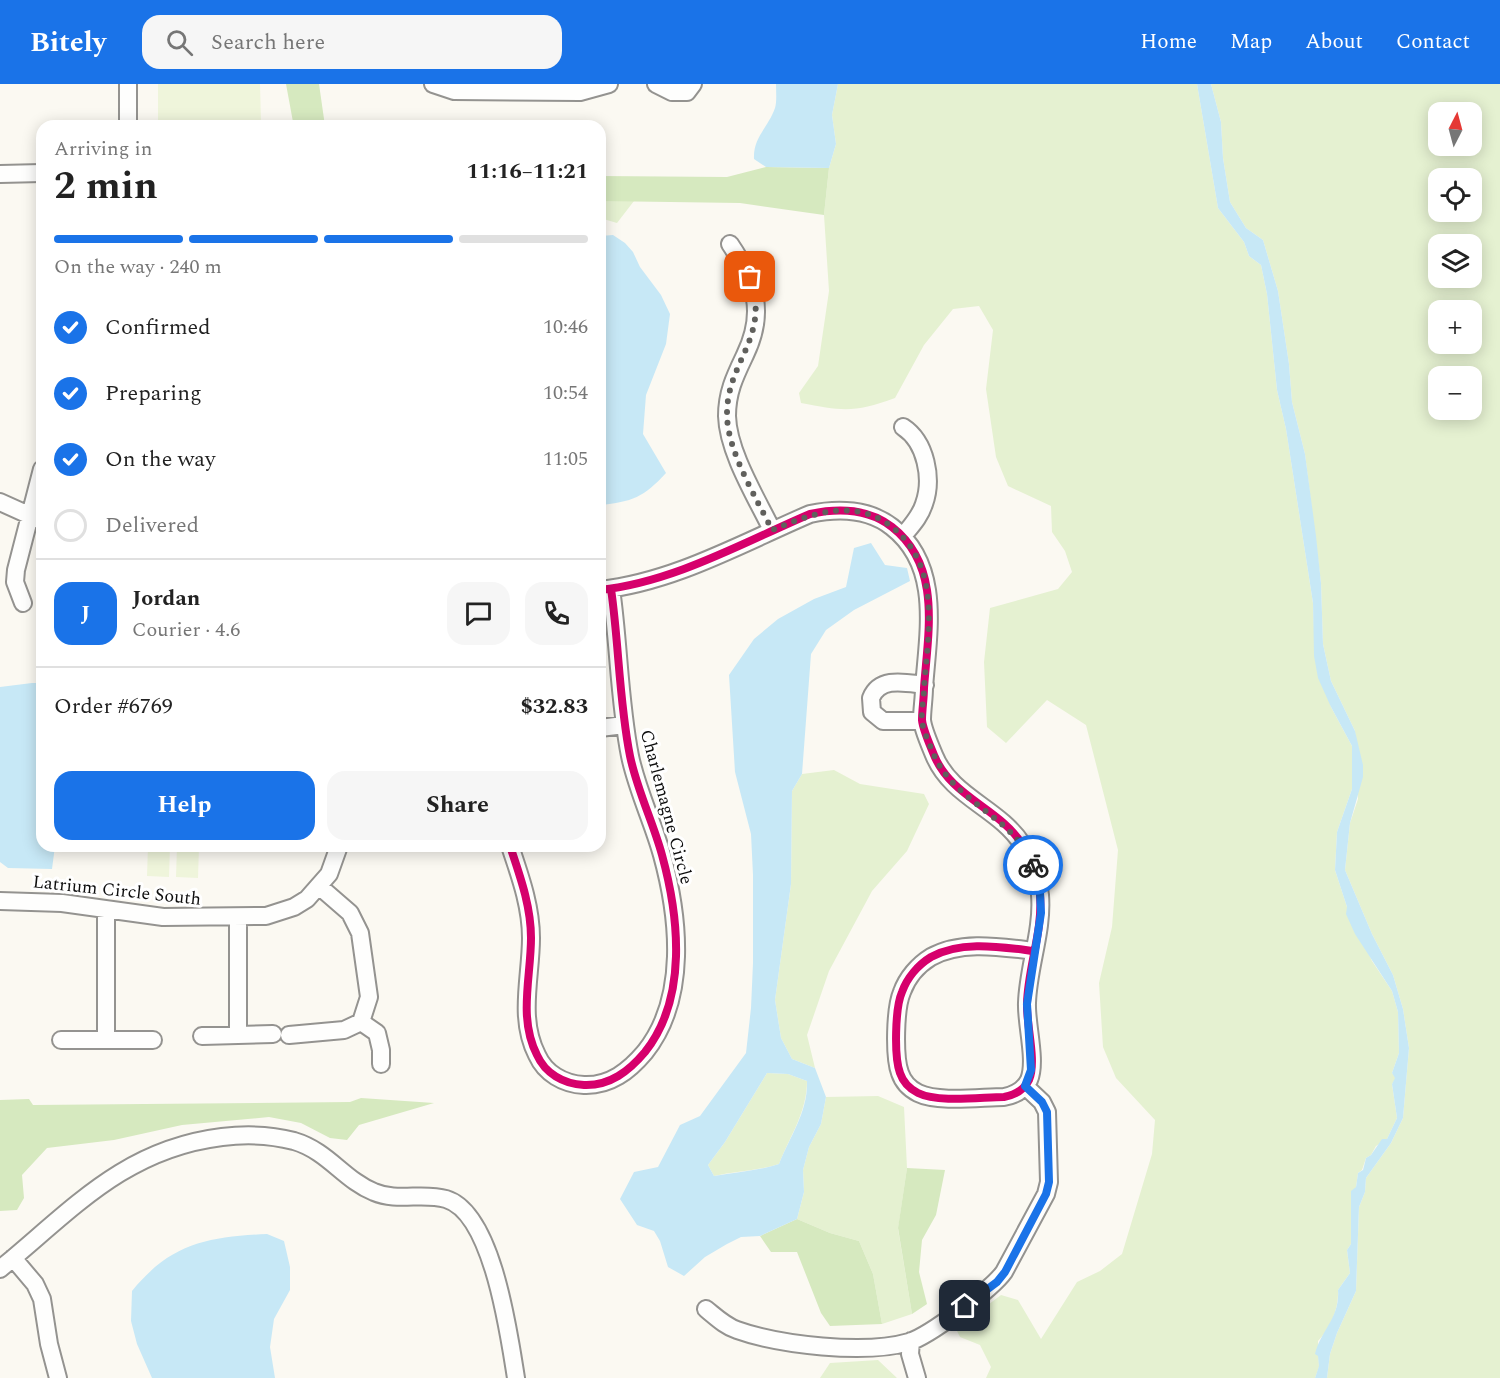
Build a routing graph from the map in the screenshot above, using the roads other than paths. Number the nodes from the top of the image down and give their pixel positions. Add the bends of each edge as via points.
1 (128, 84) edge
2 (433, 84) edge
3 (609, 84) edge
4 (656, 84) edge
5 (693, 84) edge
6 (128, 120) edge
7 (36, 173) edge
8 (0, 174) edge
9 (730, 244) dead end
10 (903, 427) dead end
11 (0, 502) edge
12 (36, 518) edge
13 (772, 530) junction
14 (903, 536) junction
15 (606, 590) edge
16 (606, 593) edge
17 (23, 603) dead end
18 (925, 685) junction
19 (922, 721) junction
20 (624, 725) junction
21 (606, 727) edge
22 (337, 852) edge
23 (512, 852) edge
24 (320, 886) junction
25 (0, 900) edge
26 (106, 910) junction
27 (238, 918) junction
28 (1034, 951) junction
29 (361, 1022) junction
30 (238, 1035) junction
31 (202, 1036) dead end
32 (62, 1040) dead end
33 (106, 1040) junction
34 (153, 1040) dead end
35 (381, 1064) dead end
36 (1025, 1086) junction
37 (6, 1264) edge
38 (706, 1309) dead end
39 (911, 1341) junction
40 (57, 1378) edge
41 (516, 1378) edge
42 (917, 1378) edge

1 - 6 street
2 - 3 street via 454,91 580,92
4 - 5 street via 679,94 687,92
7 - 8 street
9 - 13 street via 750,277 756,297 756,318 753,335 730,388 728,424 736,454
10 - 14 street via 920,443 928,482 924,506
11 - 12 street
12 - 17 street via 16,570 17,593
13 - 14 street via 810,514 839,510 871,516
13 - 15 street via 682,570
14 - 18 street via 921,561 926,578
16 - 20 street, Charlemagne Circle via 618,633
18 - 19 street
18 - 19 street via 885,684 871,698 872,712 883,721
19 - 28 street via 934,756 945,773 964,794 1008,828 1030,857 1040,892 1041,913
20 - 21 street, Charlemagne Circle
20 - 23 street, Charlemagne Circle via 630,759 662,856 671,898 676,956 660,1027 635,1064 612,1079 597,1084 568,1082 553,1075 536,1054 527,1017 530,921
22 - 24 street, Latrium Circle South
24 - 27 street, Latrium Circle South via 294,908
24 - 29 street via 350,913 360,933 369,997
25 - 26 street, Latrium Circle South
26 - 27 street, Latrium Circle South via 163,917
26 - 33 street
27 - 30 street
28 - 36 street via 1027,1004 1031,1070
28 - 36 street via 972,947 944,951 908,978 898,1008 898,1062 911,1089 930,1096 1004,1097
29 - 30 street via 344,1030
29 - 35 street via 377,1033
30 - 31 street
32 - 33 street
33 - 34 street
36 - 39 street via 1047,1112 1046,1194 997,1282
37 - 40 street via 35,1284 42,1299
37 - 41 street via 90,1192 141,1160 188,1144 227,1137 257,1136 296,1142 330,1159 375,1193 444,1198 463,1209 478,1229 490,1261 505,1312
38 - 39 street via 736,1330 803,1344 843,1348
39 - 42 street via 910,1354

